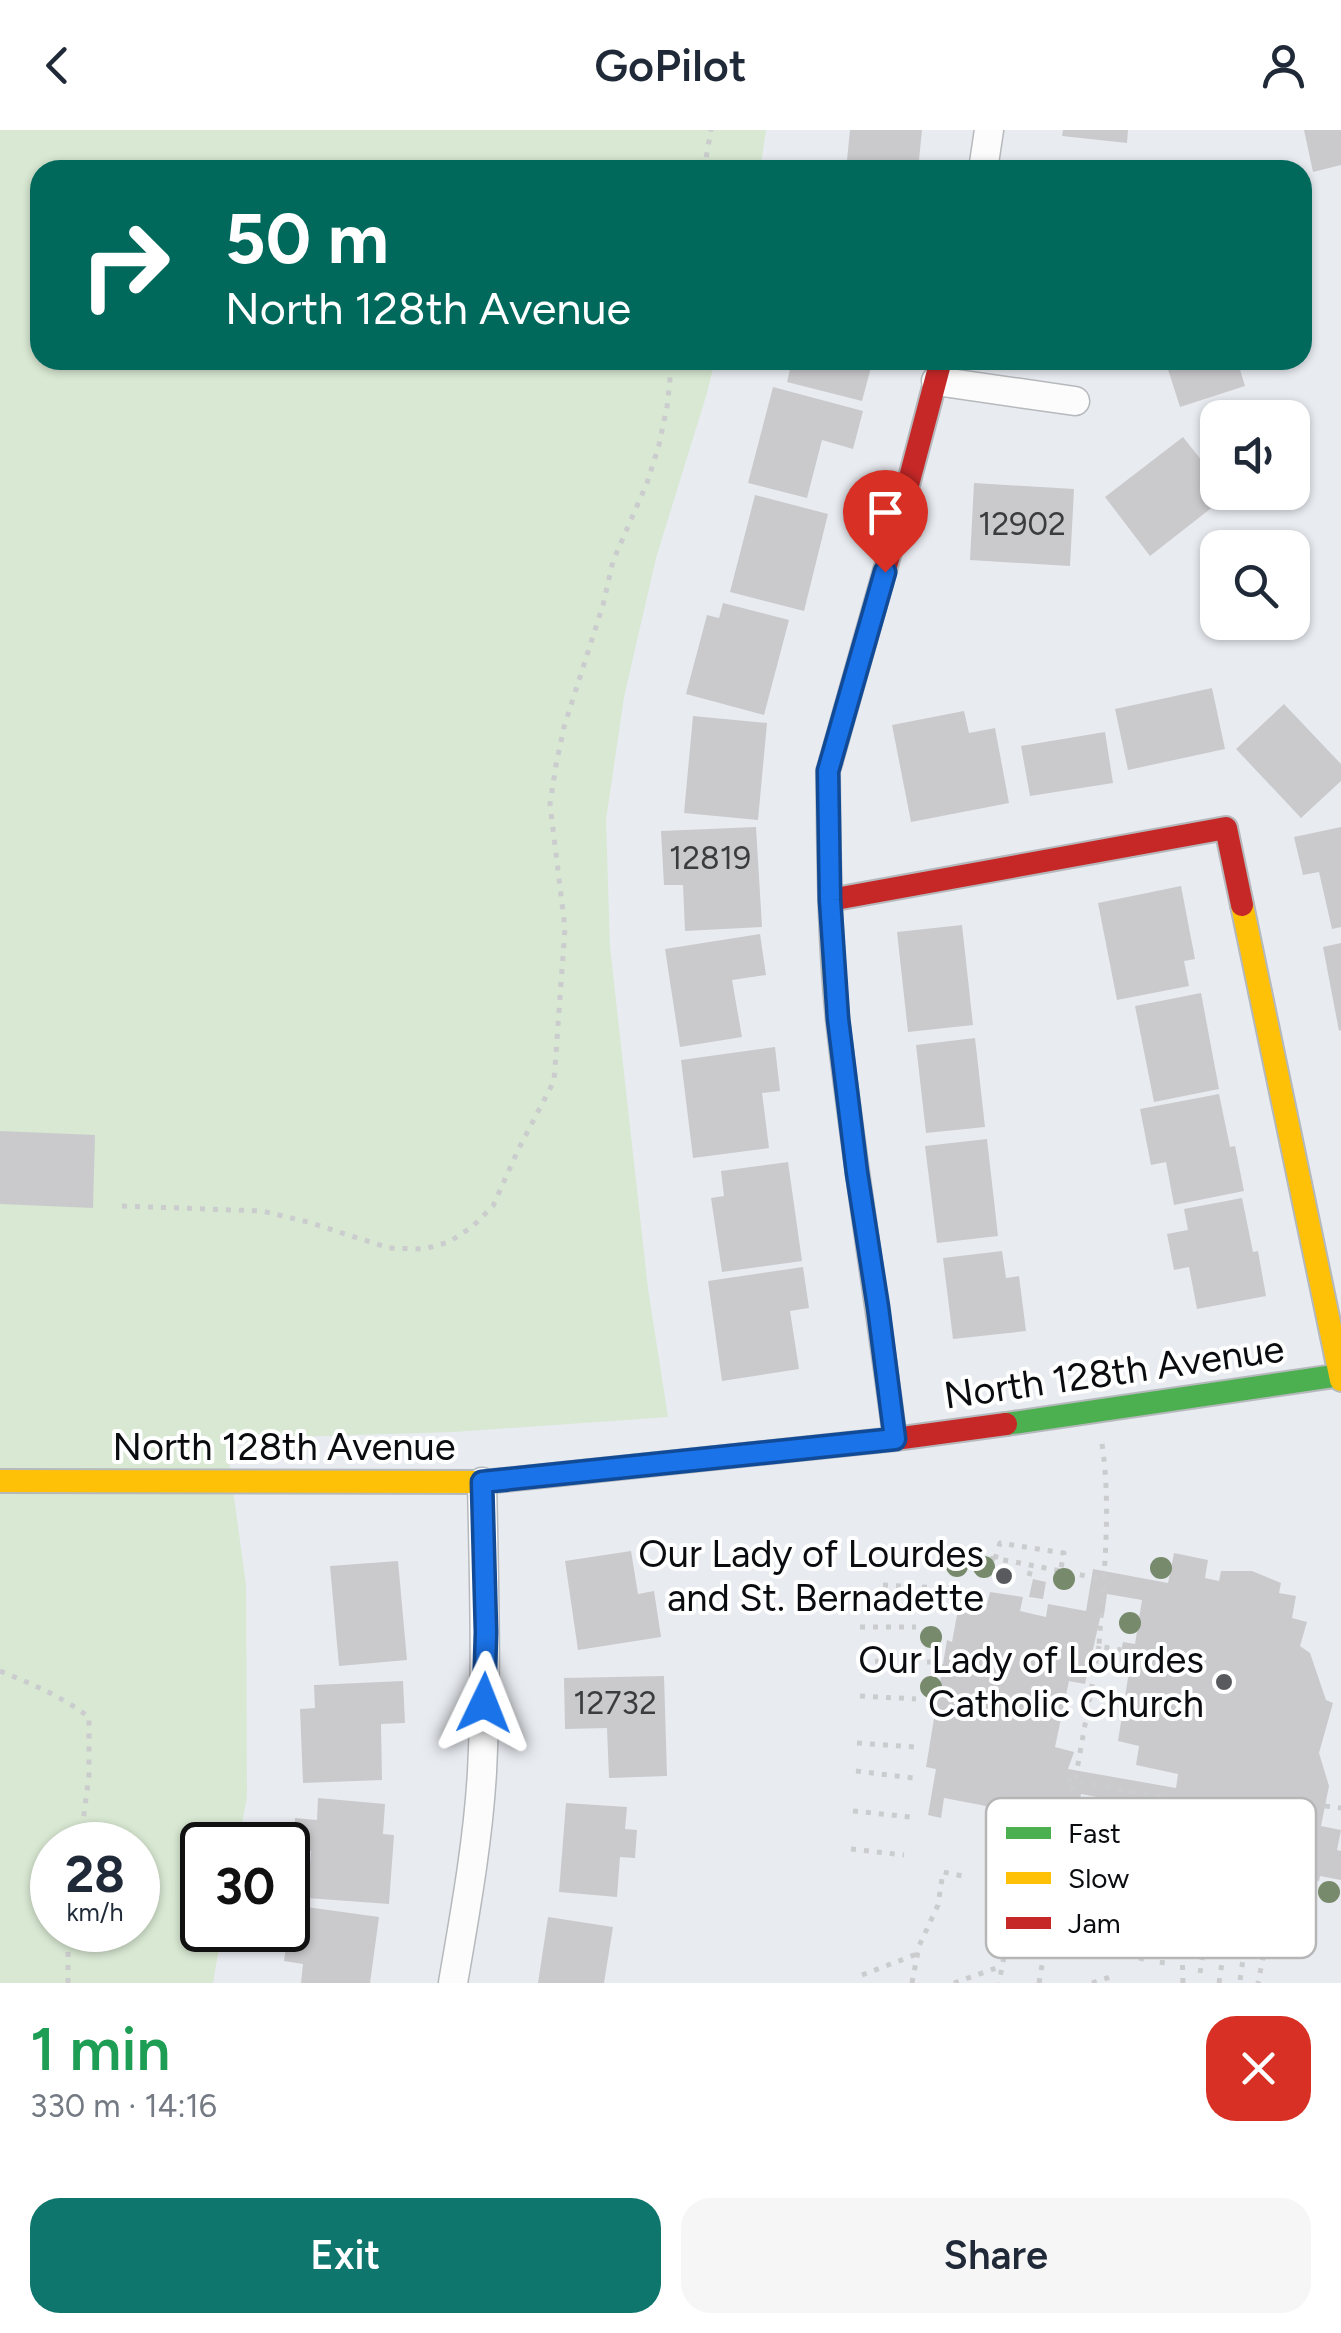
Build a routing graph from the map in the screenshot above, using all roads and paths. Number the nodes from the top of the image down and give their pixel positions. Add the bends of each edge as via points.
1 (711, 130) edge
2 (989, 130) edge
3 (706, 160) edge
4 (984, 160) edge
5 (670, 370) edge
6 (938, 371) edge
7 (1074, 401) dead end
8 (830, 900) junction
9 (122, 1206) dead end
10 (1341, 1377) edge
11 (1098, 1412) junction
12 (895, 1439) junction
13 (0, 1480) edge
14 (482, 1482) junction
15 (913, 1548) dead end
16 (996, 1559) junction
17 (1032, 1565) junction
18 (1061, 1570) junction
19 (1030, 1576) dead end
20 (1103, 1579) junction
21 (882, 1585) dead end
22 (958, 1589) dead end
23 (860, 1627) dead end
24 (916, 1627) dead end
25 (1098, 1646) junction
26 (1121, 1650) dead end
27 (862, 1660) dead end
28 (943, 1667) dead end
29 (0, 1671) edge
30 (860, 1696) dead end
31 (916, 1700) dead end
32 (858, 1743) dead end
33 (914, 1746) dead end
34 (856, 1771) dead end
35 (913, 1778) dead end
36 (1067, 1779) dead end
37 (1075, 1781) junction
38 (1071, 1798) edge
39 (1162, 1798) edge
40 (1325, 1806) dead end
41 (1341, 1808) edge
42 (854, 1811) dead end
43 (910, 1817) dead end
44 (83, 1822) edge
45 (852, 1849) dead end
46 (904, 1854) dead end
47 (964, 1876) dead end
48 (68, 1952) edge
49 (917, 1954) junction
50 (1004, 1958) edge
51 (1042, 1958) edge
52 (1141, 1958) edge
53 (1163, 1958) edge
54 (1202, 1958) edge
55 (1223, 1958) edge
56 (1243, 1958) edge
57 (1263, 1958) edge
58 (1140, 1961) dead end
59 (1162, 1965) dead end
60 (1002, 1966) junction
61 (1200, 1973) dead end
62 (862, 1975) dead end
63 (1110, 1977) dead end
64 (1240, 1980) dead end
65 (910, 1982) edge
66 (68, 1983) edge
67 (453, 1983) edge
68 (954, 1983) edge
69 (999, 1983) edge
70 (1038, 1983) edge
71 (1092, 1983) edge
72 (1219, 1983) edge
73 (1258, 1983) edge

1 - 3 path
2 - 4 street
5 - 9 path via 659,445 613,561 556,765 550,804 564,928 554,1081 493,1206 448,1242 424,1249 390,1248 262,1211
6 - 7 street
6 - 8 street via 828,771
8 - 10 street via 1226,828
8 - 12 street via 840,1038
10 - 11 street, North 128th Avenue
11 - 12 street, North 128th Avenue
11 - 20 path via 1105,1466
12 - 14 street, North 128th Avenue
13 - 14 street, North 128th Avenue
14 - 67 street via 482,1774
15 - 16 path
16 - 17 path
16 - 18 path via 1000,1543 1064,1553
17 - 18 path
17 - 19 path
18 - 20 path
20 - 25 path
21 - 22 path
23 - 24 path
25 - 26 path
25 - 37 path
27 - 28 path
29 - 44 path via 44,1688 89,1717
30 - 31 path
32 - 33 path
34 - 35 path
36 - 37 path
37 - 38 path
37 - 39 path
40 - 41 path
42 - 43 path
45 - 46 path
47 - 49 path via 943,1872 938,1905
48 - 66 path
49 - 62 path
49 - 65 path
50 - 60 path
51 - 70 path
52 - 58 path
53 - 59 path
54 - 61 path
55 - 72 path
56 - 64 path
57 - 73 path
60 - 68 path
60 - 69 path
63 - 71 path

